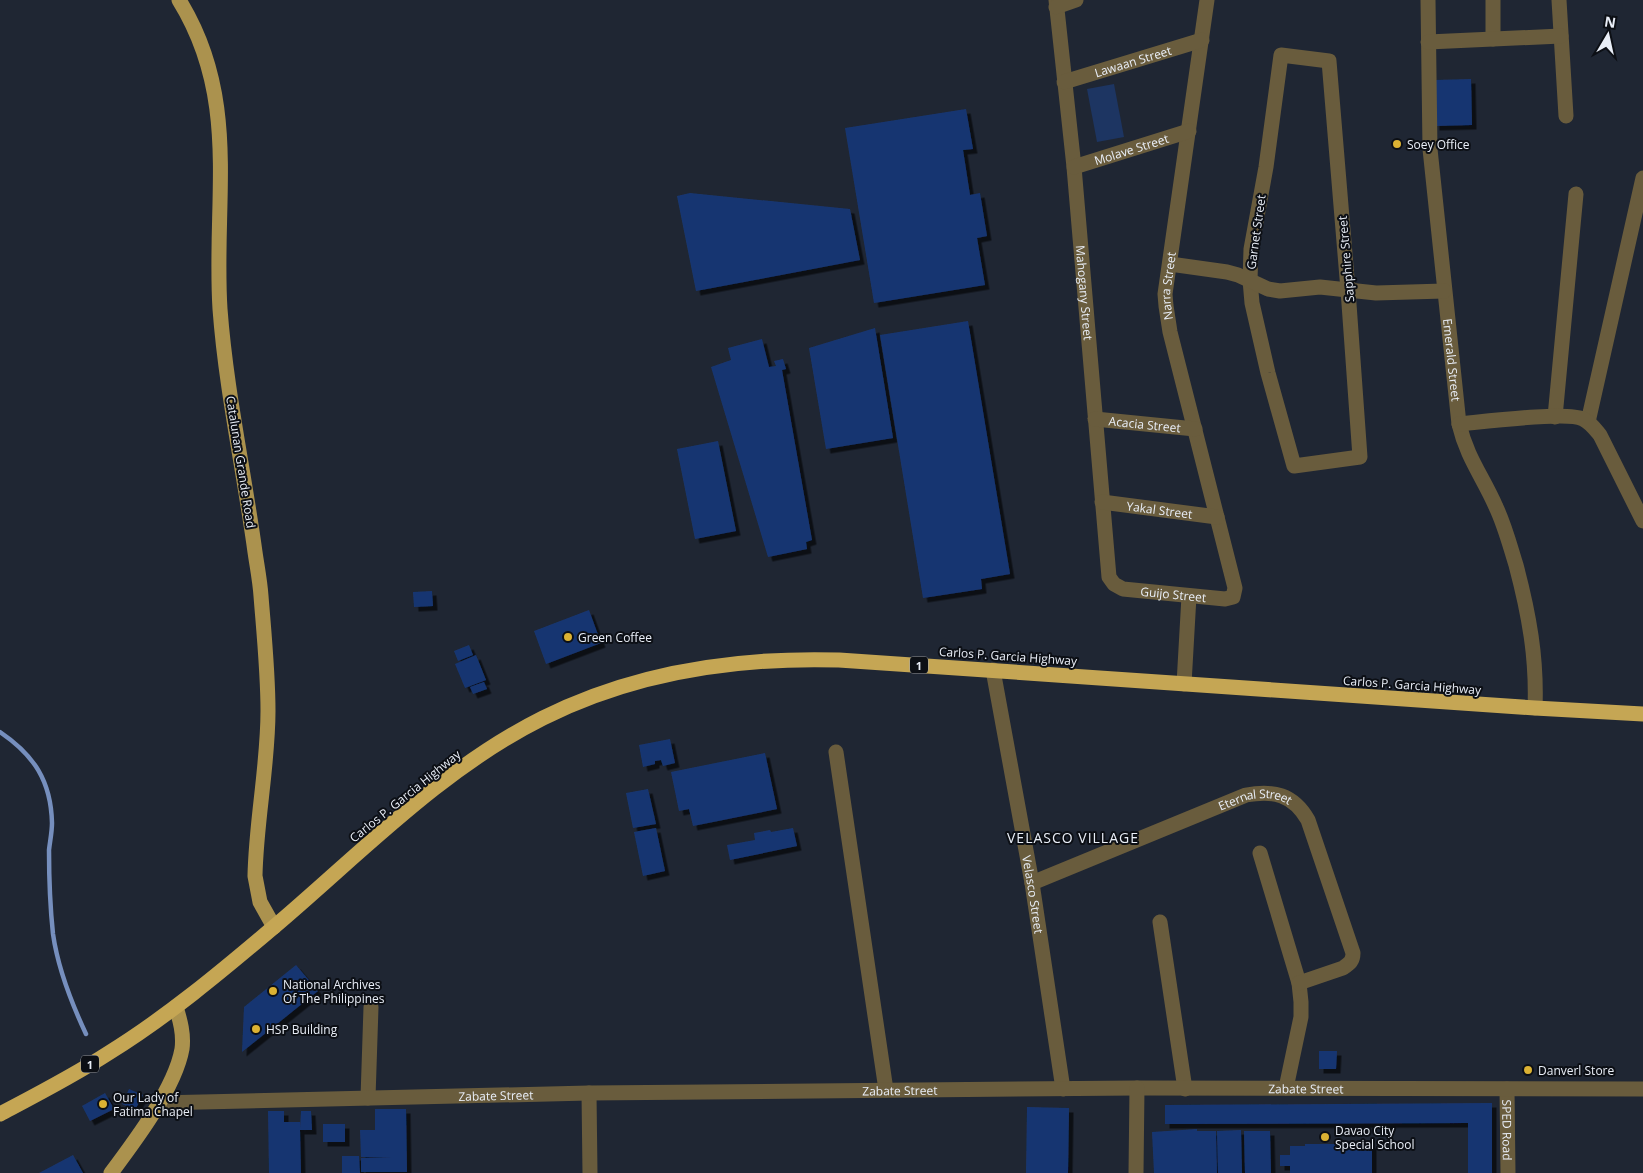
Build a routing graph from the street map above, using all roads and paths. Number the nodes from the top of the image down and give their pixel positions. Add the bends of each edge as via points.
1 (179, 0) edge
2 (1076, 0) edge
3 (1207, 0) edge
4 (1428, 0) edge
5 (1493, 0) edge
6 (1559, 0) edge
7 (1056, 3) edge
8 (1561, 36) junction
9 (1493, 39) junction
10 (1202, 40) junction
11 (1428, 42) junction
12 (1329, 61) joint
13 (1064, 82) junction
14 (1566, 116) dead end
15 (1189, 131) junction
16 (1074, 167) junction
17 (1643, 178) edge
18 (1576, 194) dead end
19 (1170, 264) junction
20 (1250, 280) junction
21 (1348, 290) junction
22 (1444, 290) junction
23 (1555, 416) junction
24 (1095, 419) junction
25 (1588, 422) junction
26 (1459, 424) junction
27 (1195, 429) junction
28 (1360, 457) joint
29 (1102, 502) junction
30 (1217, 517) junction
31 (1643, 522) edge
32 (1114, 584) joint
33 (1189, 596) junction
34 (1233, 597) joint
35 (993, 670) junction
36 (1184, 684) junction
37 (1535, 708) junction
38 (1643, 714) edge
39 (836, 752) dead end
40 (1260, 853) dead end
41 (1032, 883) junction
42 (1160, 922) dead end
43 (274, 927) junction
44 (1299, 982) junction
45 (176, 1007) junction
46 (371, 1007) dead end
47 (1137, 1088) junction
48 (1186, 1088) junction
49 (1286, 1088) junction
50 (1507, 1088) junction
51 (1063, 1089) junction
52 (1643, 1089) edge
53 (886, 1090) junction
54 (589, 1093) junction
55 (368, 1098) junction
56 (158, 1103) junction
57 (0, 1114) edge
58 (111, 1173) edge
59 (590, 1173) edge
60 (1136, 1173) edge
61 (1508, 1173) edge

1 - 43 main road, Catalunan Grande Road via 208,64 219,124 220,307 227,377 260,593 268,712 255,876 260,902
2 - 7 street
3 - 10 street, Narra Street
4 - 11 street, Emerald Street
5 - 9 street
6 - 8 street
7 - 13 street, Mahogany Street
8 - 9 street
8 - 14 street
9 - 11 street
10 - 13 street, Lawaan Street
10 - 15 street, Narra Street
11 - 22 street, Emerald Street via 1430,149
12 - 20 street, Garnet Street via 1281,54 1251,249
12 - 21 street, Sapphire Street
13 - 16 street, Mahogany Street
15 - 16 street, Molave Street
15 - 19 street, Narra Street
16 - 24 street, Mahogany Street
17 - 25 street
18 - 23 street
19 - 20 street via 1227,272
19 - 27 street, Narra Street via 1166,306
20 - 21 street via 1268,290 1320,287
20 - 28 street, Garnet Street via 1268,372 1294,466
21 - 22 street via 1376,293
21 - 28 street, Sapphire Street
22 - 26 street, Emerald Street
23 - 25 street via 1582,418
23 - 26 street
24 - 27 street, Acacia Street
24 - 29 street, Mahogany Street
25 - 31 street via 1600,435
26 - 37 street, Emerald Street via 1468,454 1496,507 1522,587 1532,630
27 - 30 street, Narra Street
29 - 30 street, Yakal Street
29 - 32 street, Mahogany Street via 1108,572
30 - 34 street, Narra Street via 1235,588
32 - 33 street, Guijo Street via 1129,590
33 - 34 street, Guijo Street
33 - 36 street
35 - 36 highway, Carlos P. Garcia Highway / 1
35 - 41 street, Velasco Street
35 - 43 highway, Carlos P. Garcia Highway / 1 via 796,658 709,666 622,686 542,719 476,758 442,782
36 - 37 highway, Carlos P. Garcia Highway / 1
37 - 38 highway, Carlos P. Garcia Highway / 1
39 - 53 street
40 - 44 street
41 - 44 street, Eternal Street via 1246,795 1265,793 1282,796 1293,801 1308,820 1353,953 1353,959 1344,968
41 - 51 street, Velasco Street
42 - 48 street
43 - 45 highway, Carlos P. Garcia Highway / 1
44 - 49 street via 1301,1017
45 - 56 main road via 182,1028 182,1048 174,1074
45 - 57 highway, Carlos P. Garcia Highway / 1 via 108,1054
46 - 55 street
47 - 48 street, Zabate Street
47 - 51 street, Zabate Street
47 - 60 street
48 - 49 street, Zabate Street
49 - 50 street, Zabate Street
50 - 52 street, Zabate Street
50 - 61 street, SPED Road
51 - 53 street, Zabate Street
53 - 54 street, Zabate Street
54 - 55 street, Zabate Street
54 - 59 street
55 - 56 street, Zabate Street
56 - 58 main road

